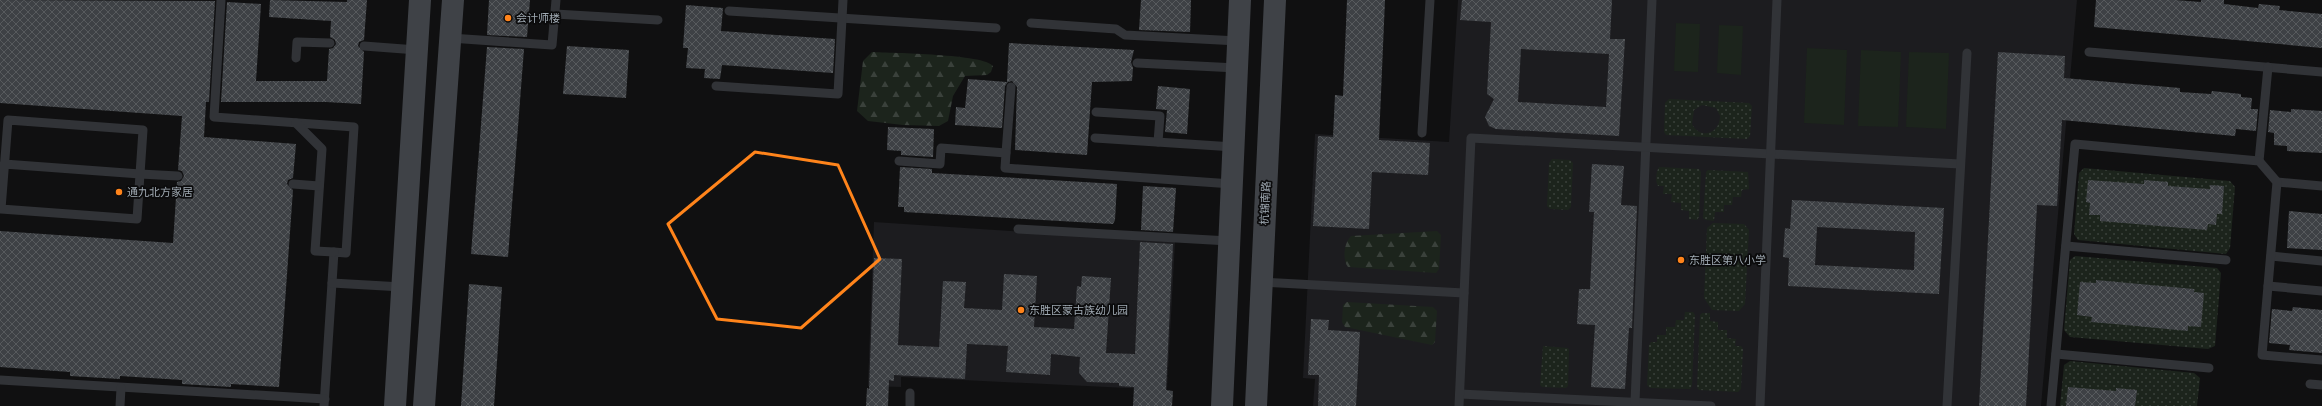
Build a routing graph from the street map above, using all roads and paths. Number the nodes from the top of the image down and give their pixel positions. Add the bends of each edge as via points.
1 (221, 0) edge
2 (420, 0) edge
3 (453, 0) edge
4 (556, 0) edge
5 (844, 0) edge
6 (1240, 0) edge
7 (1275, 0) edge
8 (1430, 0) edge
9 (1652, 0) edge
10 (1777, 0) edge
11 (729, 11) dead end
12 (555, 14) junction
13 (842, 18) junction
14 (658, 20) dead end
15 (1031, 23) dead end
16 (996, 28) dead end
17 (450, 38) junction
18 (1238, 41) junction
19 (330, 43) dead end
20 (364, 46) dead end
21 (417, 50) junction
22 (2089, 52) dead end
23 (1967, 53) dead end
24 (296, 58) dead end
25 (1137, 63) dead end
26 (2268, 67) junction
27 (1237, 68) junction
28 (2322, 72) edge
29 (716, 86) dead end
30 (1011, 87) dead end
31 (1096, 112) dead end
32 (296, 123) junction
33 (1422, 133) dead end
34 (1095, 138) dead end
35 (1158, 142) junction
36 (1234, 147) junction
37 (1646, 148) junction
38 (1006, 153) junction
39 (1770, 155) junction
40 (899, 161) dead end
41 (2259, 162) junction
42 (4, 164) junction
43 (1960, 164) junction
44 (140, 174) junction
45 (178, 176) dead end
46 (2277, 182) junction
47 (293, 184) dead end
48 (1232, 184) junction
49 (319, 186) junction
50 (2322, 186) edge
51 (1018, 229) dead end
52 (1229, 241) junction
53 (2066, 246) junction
54 (334, 252) junction
55 (2271, 256) junction
56 (2226, 260) dead end
57 (2322, 261) edge
58 (332, 282) junction
59 (1262, 282) junction
60 (2268, 286) junction
61 (402, 287) junction
62 (2322, 291) edge
63 (1464, 293) junction
64 (2056, 354) junction
65 (2322, 360) edge
66 (2209, 368) dead end
67 (0, 380) edge
68 (2310, 384) dead end
69 (2322, 385) edge
70 (121, 388) junction
71 (910, 393) dead end
72 (1460, 394) junction
73 (1635, 402) junction
74 (324, 403) edge
75 (1625, 404) edge
76 (120, 406) edge
77 (395, 406) edge
78 (424, 406) edge
79 (910, 406) edge
80 (1222, 406) edge
81 (1256, 406) edge
82 (1460, 406) edge
83 (1711, 406) edge
84 (1760, 406) edge
85 (1947, 406) edge
86 (2051, 406) edge

1 - 32 lane via 214,117
2 - 21 main road
3 - 17 main road
4 - 12 lane
5 - 13 lane
6 - 18 main road
7 - 59 main road, 杭锦南路
8 - 33 lane
9 - 37 lane
10 - 39 lane
11 - 13 lane
12 - 14 lane
12 - 17 lane via 552,45
13 - 16 lane
13 - 29 lane via 838,94
15 - 18 lane via 1116,29 1125,36
17 - 78 main road
18 - 27 main road
19 - 24 lane via 297,42
20 - 21 lane
21 - 61 main road
22 - 26 lane
23 - 43 lane
25 - 27 lane
26 - 28 lane
26 - 41 lane
27 - 36 main road
30 - 38 lane
31 - 35 lane via 1160,116
32 - 49 lane via 322,149
32 - 54 lane via 354,127 346,253
34 - 35 lane
35 - 36 lane
36 - 48 main road
37 - 39 lane
37 - 63 lane via 1471,138
37 - 73 lane
38 - 40 lane via 941,148 940,164
38 - 48 lane via 1005,168
39 - 43 lane
39 - 84 lane
41 - 46 lane
41 - 53 lane via 2075,144
42 - 44 lane
42 - 44 lane via 8,120 143,130
42 - 44 lane via 1,209 137,219
43 - 85 lane
44 - 45 lane
46 - 50 lane
46 - 55 lane
47 - 49 lane
48 - 52 main road
49 - 54 lane via 315,250
51 - 52 lane
52 - 80 main road
53 - 56 lane
53 - 64 lane
54 - 58 lane
55 - 57 lane
55 - 60 lane
58 - 61 lane
58 - 74 lane
59 - 63 lane
59 - 81 main road, 杭锦南路
60 - 62 lane
60 - 65 lane via 2262,355
61 - 77 main road
63 - 72 lane
64 - 66 lane
64 - 86 lane
67 - 70 lane
68 - 69 lane
70 - 74 lane
70 - 76 lane
71 - 79 lane
72 - 75 lane
72 - 82 lane
73 - 75 lane
73 - 83 lane

